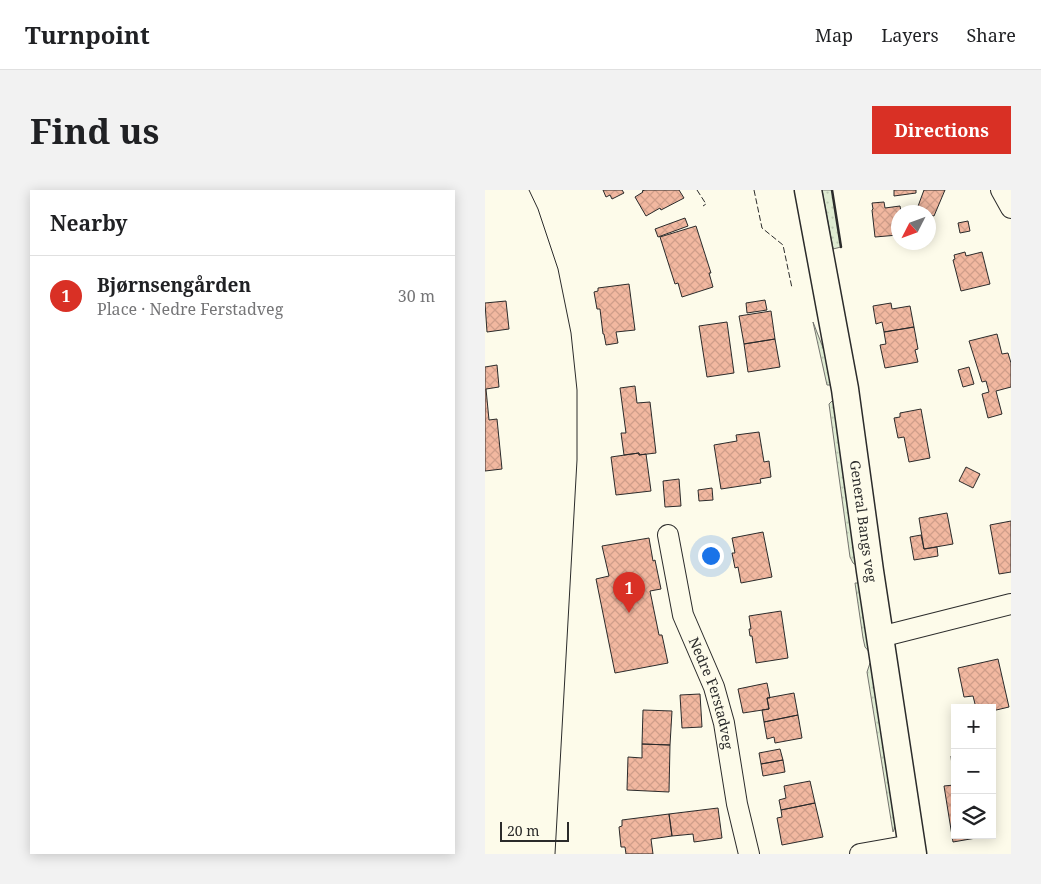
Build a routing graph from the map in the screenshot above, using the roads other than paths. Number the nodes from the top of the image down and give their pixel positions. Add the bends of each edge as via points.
1 (808, 190) edge
2 (1001, 190) edge
3 (1011, 208) edge
4 (668, 535) dead end
5 (1011, 604) edge
6 (880, 636) junction
7 (912, 849) edge
8 (749, 854) edge
9 (860, 854) edge

1 - 6 street, General Bangs veg via 845,389
2 - 3 street
4 - 8 street, Nedre Ferstadveg via 683,615 714,687 724,723
5 - 6 street
6 - 7 street, General Bangs veg
7 - 9 street

